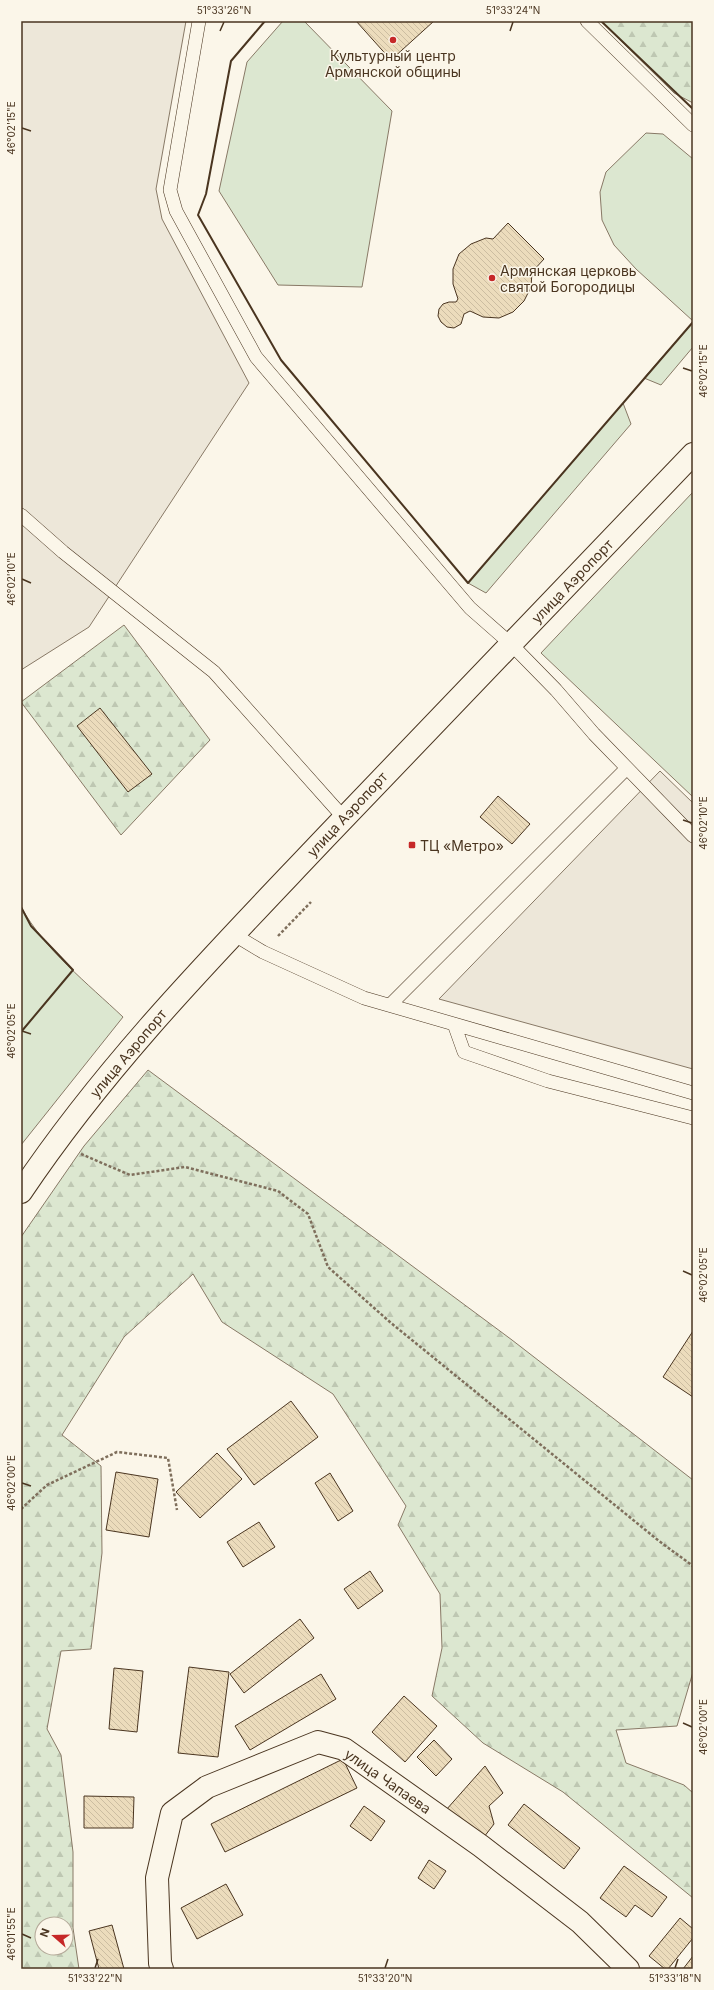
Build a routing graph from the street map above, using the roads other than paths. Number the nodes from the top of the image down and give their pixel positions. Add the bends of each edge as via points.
1 (199, 21) edge
2 (587, 21) edge
3 (693, 125) edge
4 (693, 454) edge
5 (21, 515) edge
6 (511, 644) junction
7 (627, 768) junction
8 (344, 818) junction
9 (693, 836) edge
10 (233, 934) junction
11 (390, 1005) junction
12 (454, 1024) junction
13 (693, 1093) edge
14 (693, 1118) edge
15 (21, 1192) edge
16 (162, 1969) edge
17 (628, 1969) edge

1 - 6 lane via 170,190 176,211 256,357 470,608
2 - 3 lane
4 - 6 main road, улица Аэропорт
5 - 8 lane via 63,552 214,672
6 - 7 lane
6 - 8 main road, улица Аэропорт
7 - 9 lane
7 - 11 lane
8 - 10 main road, улица Аэропорт
10 - 11 lane via 263,952 364,998
10 - 15 main road, улица Аэропорт via 131,1047 55,1141
11 - 12 lane
12 - 13 lane
12 - 14 lane via 464,1052 548,1081
16 - 17 main road, улица Чапаева via 158,1878 172,1813 207,1787 318,1742 344,1749 481,1846 580,1922

